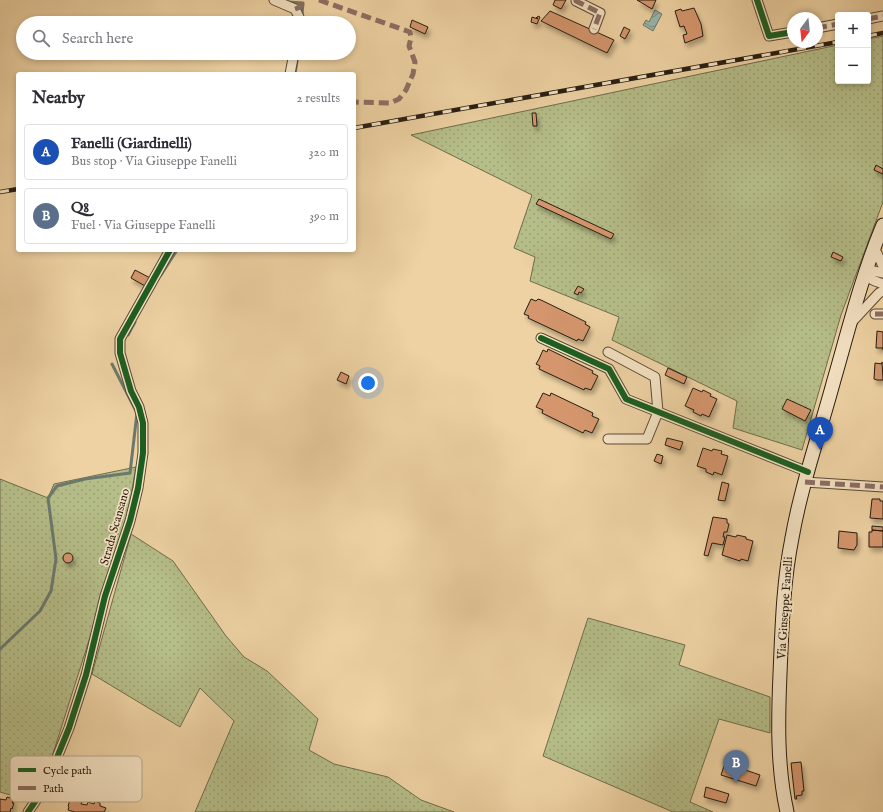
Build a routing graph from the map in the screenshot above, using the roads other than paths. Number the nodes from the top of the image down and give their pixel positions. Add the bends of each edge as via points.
1 (274, 0) edge
2 (577, 0) edge
3 (757, 0) edge
4 (298, 16) edge
5 (883, 16) edge
6 (871, 18) edge
7 (835, 25) edge
8 (823, 27) edge
9 (594, 29) dead end
10 (787, 33) edge
11 (293, 60) edge
12 (290, 72) edge
13 (883, 225) edge
14 (874, 247) junction
15 (169, 252) edge
16 (883, 266) edge
17 (865, 272) junction
18 (883, 273) edge
19 (883, 284) edge
20 (883, 291) edge
21 (851, 323) junction
22 (541, 338) dead end
23 (608, 352) dead end
24 (658, 412) junction
25 (608, 439) dead end
26 (807, 477) junction
27 (883, 487) edge
28 (58, 756) edge
29 (35, 802) edge
30 (28, 812) edge
31 (787, 812) edge

1 - 4 street via 295,9
2 - 9 street via 600,13
3 - 10 street via 769,36
5 - 6 street
7 - 8 street
11 - 12 street
13 - 14 main road, Via Giuseppe Fanelli
14 - 16 street
14 - 17 main road, Via Giuseppe Fanelli
15 - 28 street, Strada Scansano via 120,339 120,353 143,423 143,453 138,488 105,596 86,675
17 - 18 street via 869,270
17 - 19 street via 872,280
17 - 21 main road, Via Giuseppe Fanelli
20 - 21 street
21 - 26 main road, Via Giuseppe Fanelli
22 - 24 street via 609,369 626,399
23 - 24 street via 655,377
24 - 25 street via 647,439
24 - 26 street
26 - 27 street
26 - 31 main road, Via Giuseppe Fanelli via 792,538 784,588 779,748
29 - 30 street, Strada Scansano

